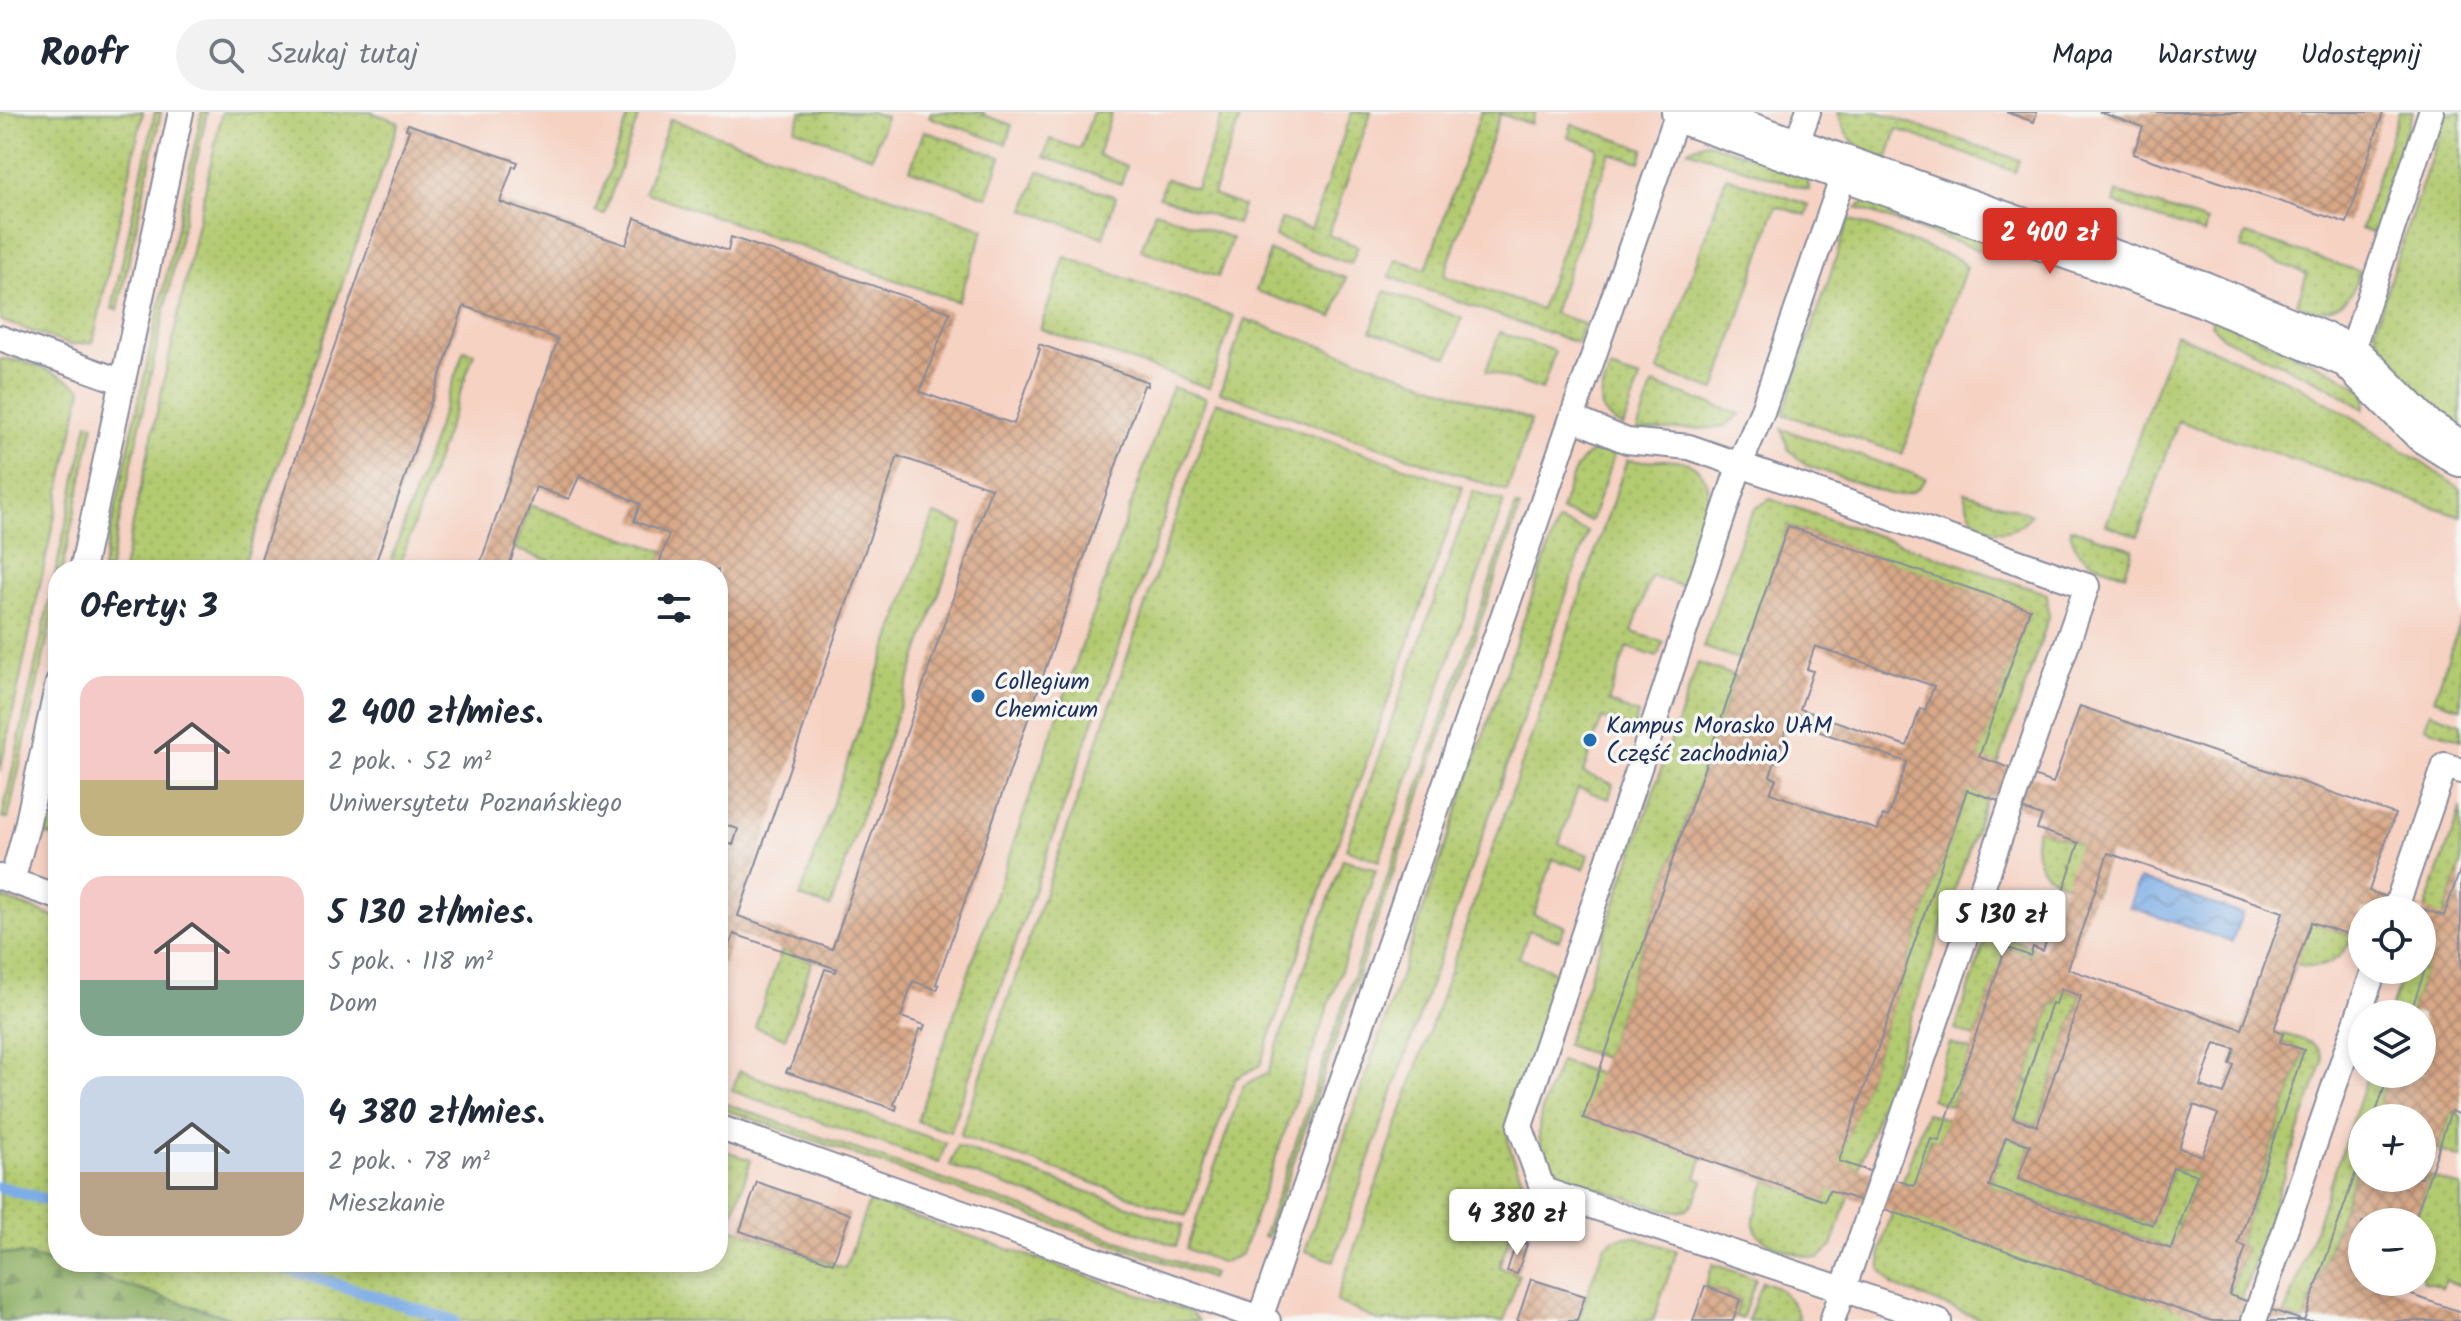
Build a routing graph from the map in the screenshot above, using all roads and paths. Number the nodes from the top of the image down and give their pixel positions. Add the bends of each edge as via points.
1 (181, 112) edge
2 (1681, 112) edge
3 (2431, 112) edge
4 (1801, 131) edge
5 (1846, 167) junction
6 (0, 338) edge
7 (2350, 356) junction
8 (123, 382) junction
9 (1572, 418) junction
10 (2461, 454) edge
11 (1740, 464) junction
12 (84, 560) edge
13 (48, 729) edge
14 (2461, 771) edge
15 (6, 879) edge
16 (48, 894) edge
17 (2400, 896) edge
18 (2369, 984) edge
19 (728, 1131) edge
20 (1843, 1289) junction
21 (1264, 1319) edge
22 (1832, 1321) edge
23 (1939, 1321) edge
24 (2254, 1321) edge

1 - 8 lane
2 - 4 street
2 - 9 lane
3 - 7 lane
4 - 5 street
5 - 7 street via 2203,294
5 - 11 lane
6 - 8 lane
7 - 10 street via 2425,431
8 - 12 lane
9 - 11 lane via 1627,441 1689,447
9 - 21 lane
11 - 20 lane via 1520,1126 1543,1190
11 - 20 lane via 2087,586
13 - 15 lane via 27,826
14 - 17 lane via 2445,765
15 - 16 lane
18 - 24 lane
19 - 21 lane
20 - 22 lane
20 - 23 lane

